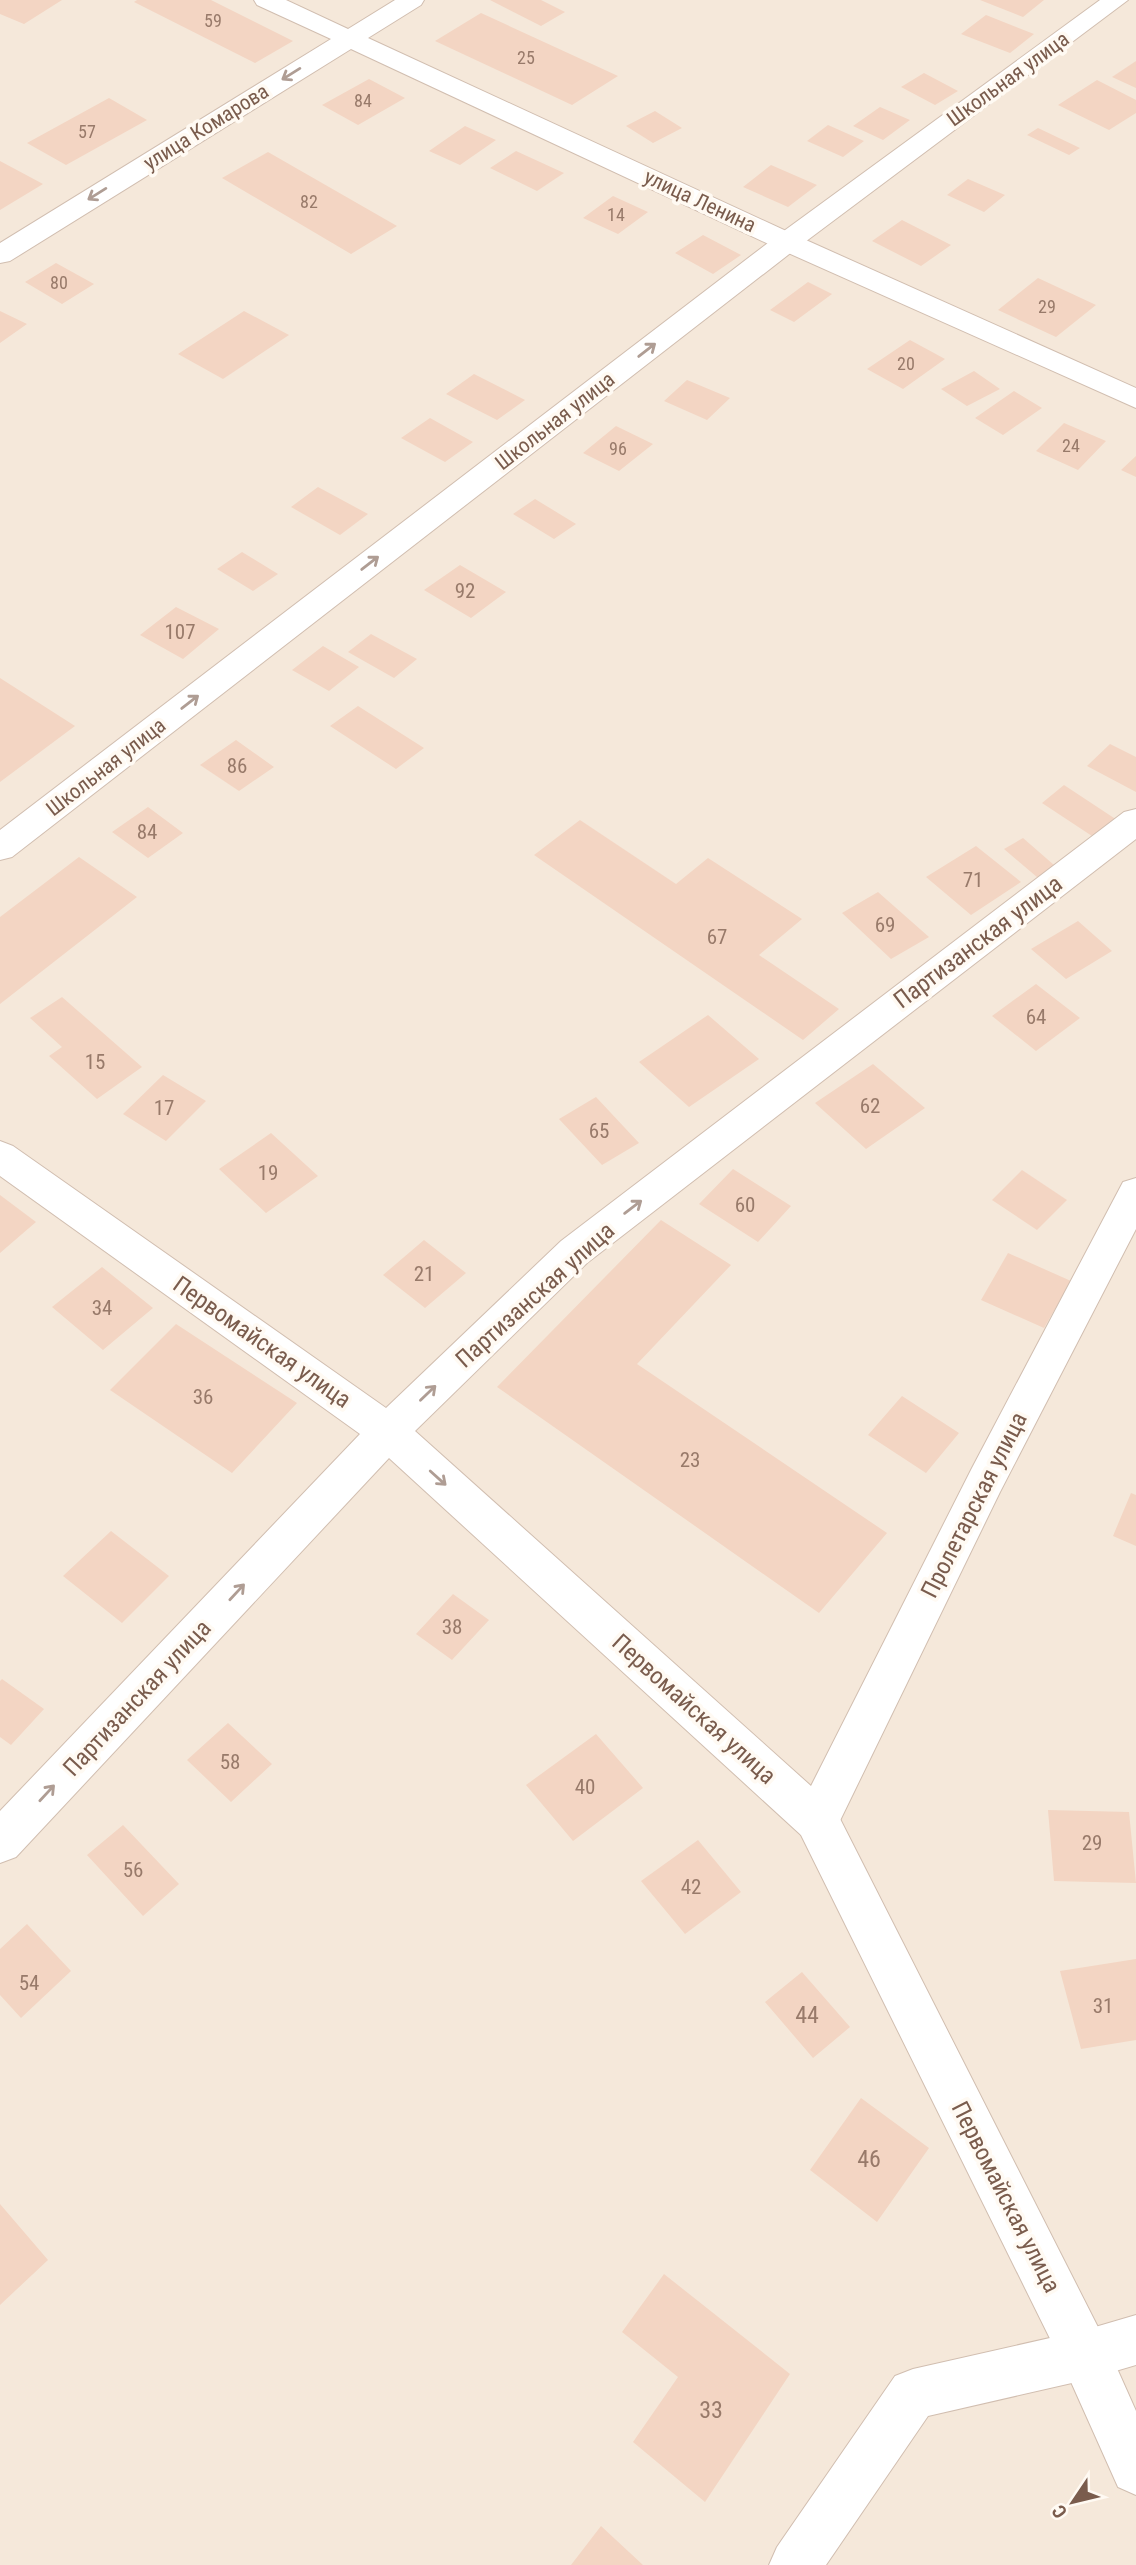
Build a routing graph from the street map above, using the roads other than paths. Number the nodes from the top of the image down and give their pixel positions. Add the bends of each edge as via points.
1 (266, 0) edge
2 (412, 0) edge
3 (1116, 0) edge
4 (349, 38) junction
5 (787, 242) junction
6 (0, 254) edge
7 (1136, 399) edge
8 (1136, 821) edge
9 (0, 848) edge
10 (0, 1156) edge
11 (1136, 1193) edge
12 (388, 1432) junction
13 (817, 1820) junction
14 (0, 1842) edge
15 (1136, 2340) edge
16 (1085, 2355) junction
17 (1136, 2469) edge
18 (795, 2565) edge

1 - 4 street, улица Ленина
2 - 4 street, улица Комарова
3 - 5 street, Школьная улица
4 - 5 street, улица Ленина
4 -> 6 street, улица Комарова
5 - 7 street, улица Ленина
9 -> 5 street, Школьная улица
12 -> 8 street, Партизанская улица via 574,1252
10 - 12 street, Первомайская улица
11 - 13 street, Пролетарская улица via 986,1480
12 -> 13 street, Первомайская улица
14 -> 12 street, Партизанская улица
13 - 16 street, Первомайская улица
15 - 16 street
16 - 17 street, Первомайская улица
16 - 18 street via 913,2394

